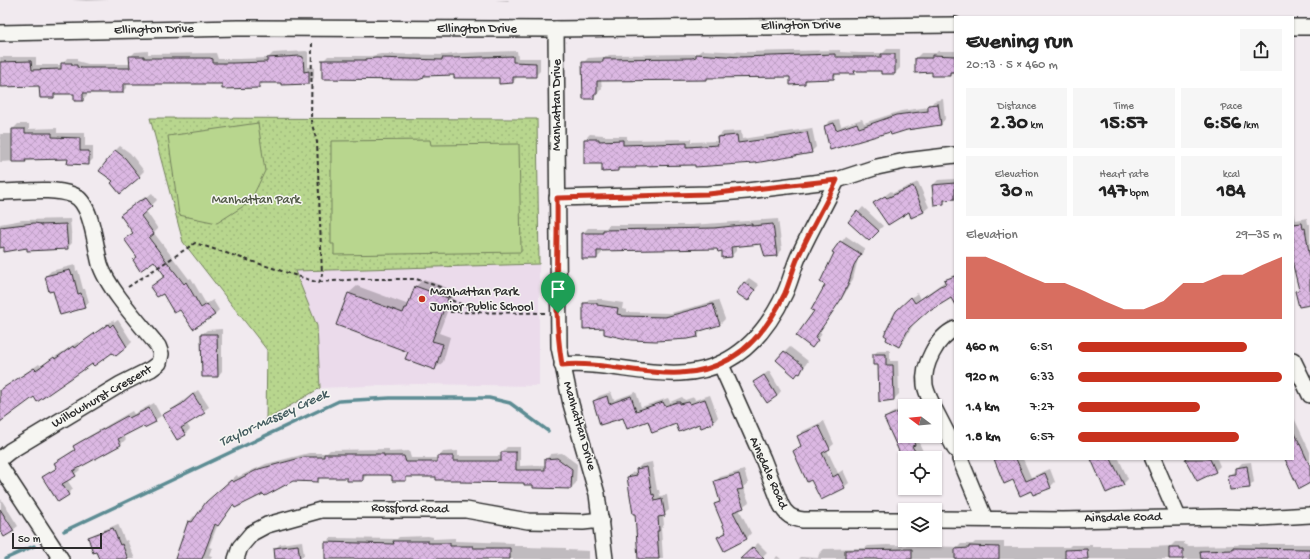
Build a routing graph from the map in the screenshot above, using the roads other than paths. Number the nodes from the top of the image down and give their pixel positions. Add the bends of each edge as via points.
1 (954, 25) edge
2 (1294, 27) edge
3 (1310, 27) edge
4 (556, 29) junction
5 (0, 33) edge
6 (954, 155) edge
7 (837, 180) junction
8 (0, 192) edge
9 (557, 198) junction
10 (954, 330) edge
11 (1294, 362) edge
12 (562, 365) junction
13 (721, 365) junction
14 (1310, 395) edge
15 (930, 399) edge
16 (942, 424) edge
17 (954, 447) edge
18 (0, 459) edge
19 (960, 460) edge
20 (1153, 460) edge
21 (0, 466) edge
22 (1310, 514) edge
23 (1178, 517) junction
24 (942, 519) edge
25 (985, 519) junction
26 (601, 520) junction
27 (898, 520) edge
28 (61, 559) edge
29 (236, 559) edge
30 (605, 559) edge

1 - 4 street, Ellington Drive
2 - 3 street
4 - 5 street, Ellington Drive
4 - 9 street, Manhattan Drive
6 - 7 street via 905,161
7 - 9 street via 708,194
7 - 13 street via 800,251 785,292 768,324 735,356
8 - 18 street, Willowhurst Crescent via 55,192 75,195 88,209 100,266 117,294 158,346 161,354 159,363 151,369 120,384
9 - 12 street, Manhattan Drive via 559,347
10 - 15 street via 935,348 929,363 925,384
11 - 14 street
12 - 13 street via 582,364 656,373 681,373
12 - 26 street, Manhattan Drive via 592,474
13 - 27 street, Ainsdale Road via 784,511 792,518 803,520
16 - 17 street
19 - 25 street
20 - 23 street
21 - 28 street
22 - 23 street, Ainsdale Road via 1267,518
23 - 25 street, Ainsdale Road
24 - 25 street, Ainsdale Road
26 - 29 street, Rossford Road via 528,521 466,510 321,510 267,525 252,533 240,547
26 - 30 street, Manhattan Drive

